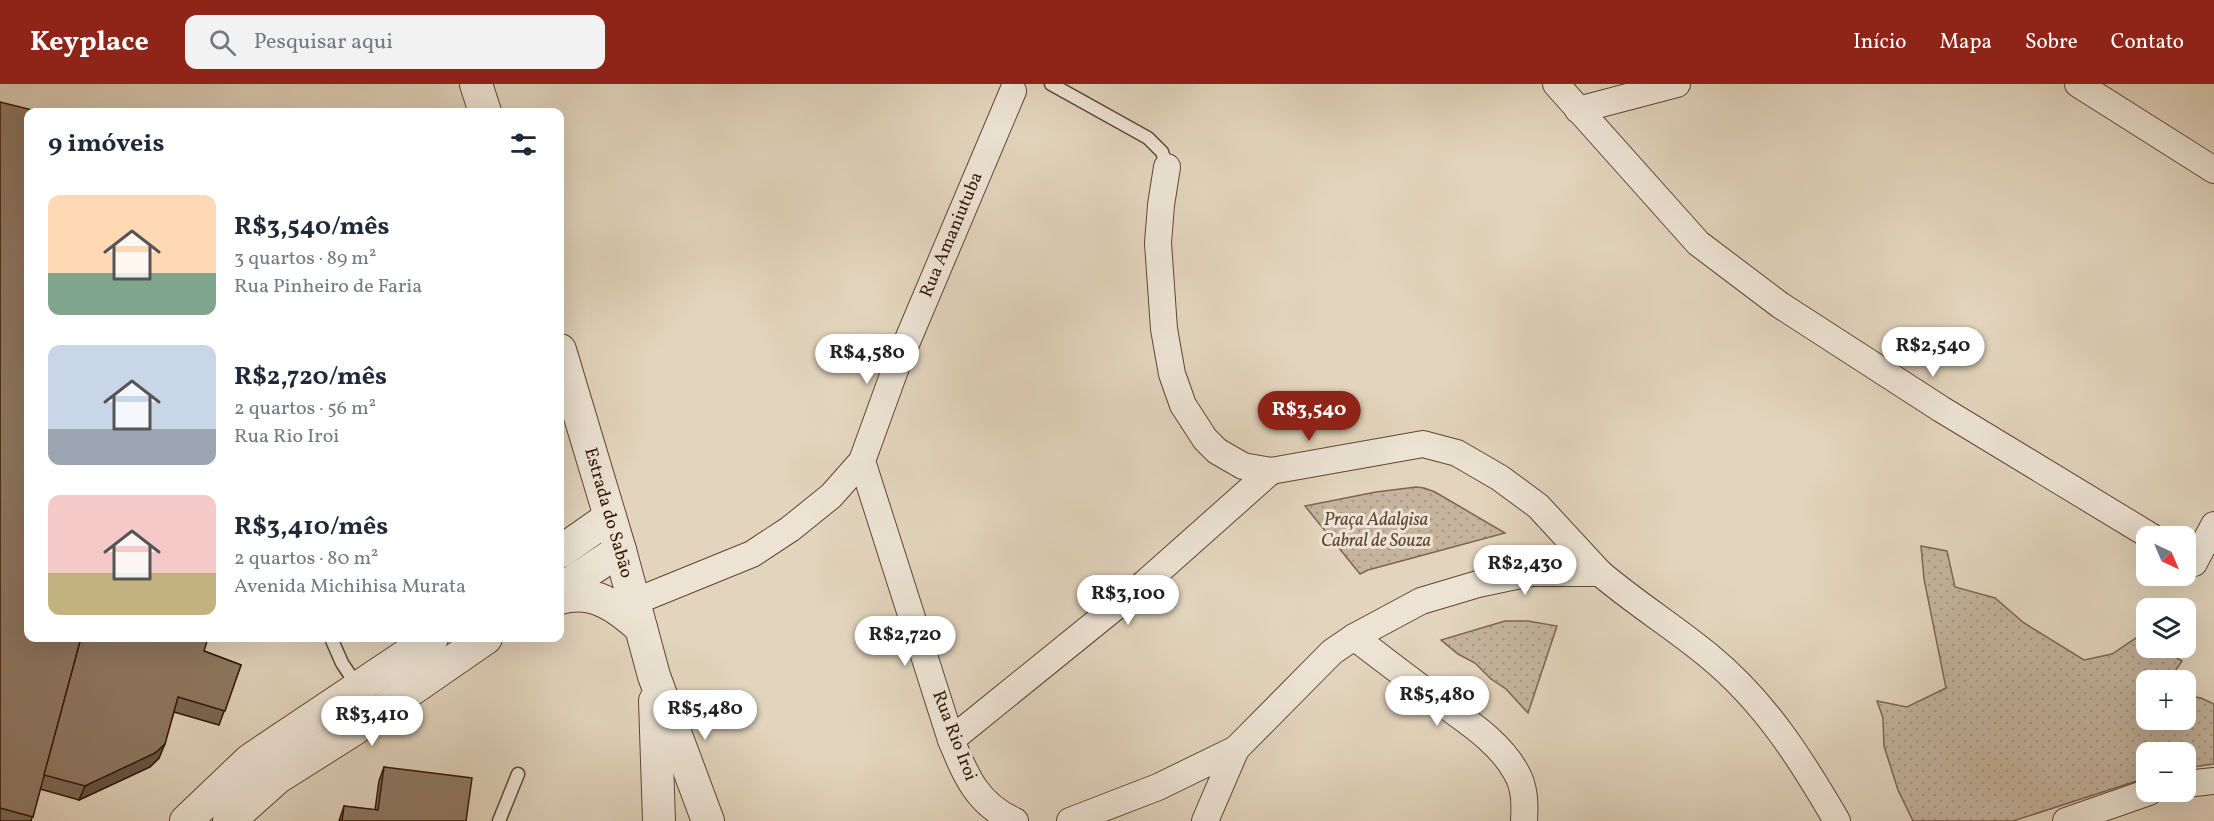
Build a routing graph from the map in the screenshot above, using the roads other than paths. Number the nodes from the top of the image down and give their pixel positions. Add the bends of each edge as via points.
1 (476, 84) edge
2 (1051, 84) edge
3 (1556, 84) edge
4 (1677, 84) edge
5 (2079, 84) edge
6 (1015, 87) edge
7 (484, 108) edge
8 (1578, 110) junction
9 (1167, 167) joint
10 (2214, 170) edge
11 (564, 363) edge
12 (862, 461) junction
13 (1271, 471) junction
14 (610, 517) junction
15 (2214, 525) edge
16 (2136, 527) edge
17 (564, 549) edge
18 (620, 550) junction
19 (2198, 565) edge
20 (1600, 573) junction
21 (564, 587) edge
22 (564, 597) edge
23 (637, 615) junction
24 (1354, 637) junction
25 (333, 642) edge
26 (426, 642) edge
27 (480, 642) edge
28 (654, 676) junction
29 (358, 687) junction
30 (951, 740) junction
31 (1236, 749) junction
32 (519, 774) dead end
33 (2214, 781) edge
34 (2196, 783) edge
35 (2136, 797) edge
36 (238, 818) edge
37 (186, 821) edge
38 (499, 821) edge
39 (659, 821) edge
40 (708, 821) edge
41 (1015, 821) edge
42 (1070, 821) edge
43 (1205, 821) edge
44 (1524, 821) edge
45 (1837, 821) edge
46 (2066, 821) edge

1 - 7 street
2 - 9 lane via 1148,138 1162,152
3 - 8 street
4 - 8 street
5 - 10 street
6 - 12 street, Rua Amaniutuba via 895,370
8 - 16 street via 1698,243 1780,305
9 - 13 street via 1158,243 1164,329 1183,405 1217,451 1243,466
11 - 14 street, Estrada do Sabão
12 - 23 street, Rua Amaniutuba via 831,496 790,529 752,554
12 - 30 street, Rua Rio Iroi
13 - 20 street via 1423,444 1457,453 1538,506
13 - 30 street via 1145,583
14 - 17 street
14 - 18 street, Estrada do Sabão
15 - 19 street
18 - 21 street
18 - 23 street, Estrada do Sabão
20 - 24 street via 1531,573 1478,584 1421,601
20 - 45 street via 1709,656 1767,712
22 - 23 street via 576,593
23 - 28 street, Estrada do Sabão
24 - 31 street via 1332,652
24 - 44 street via 1483,734 1503,755 1522,785
25 - 29 lane
26 - 29 street
27 - 36 street via 278,778
28 - 39 street, Estrada do Sabão
28 - 40 street, Estrada do Sabão
29 - 37 street via 250,760
30 - 41 street, Rua Rio Iroi via 977,792
31 - 42 street via 1158,787
31 - 43 street
32 - 38 lane
33 - 34 street
35 - 46 street

